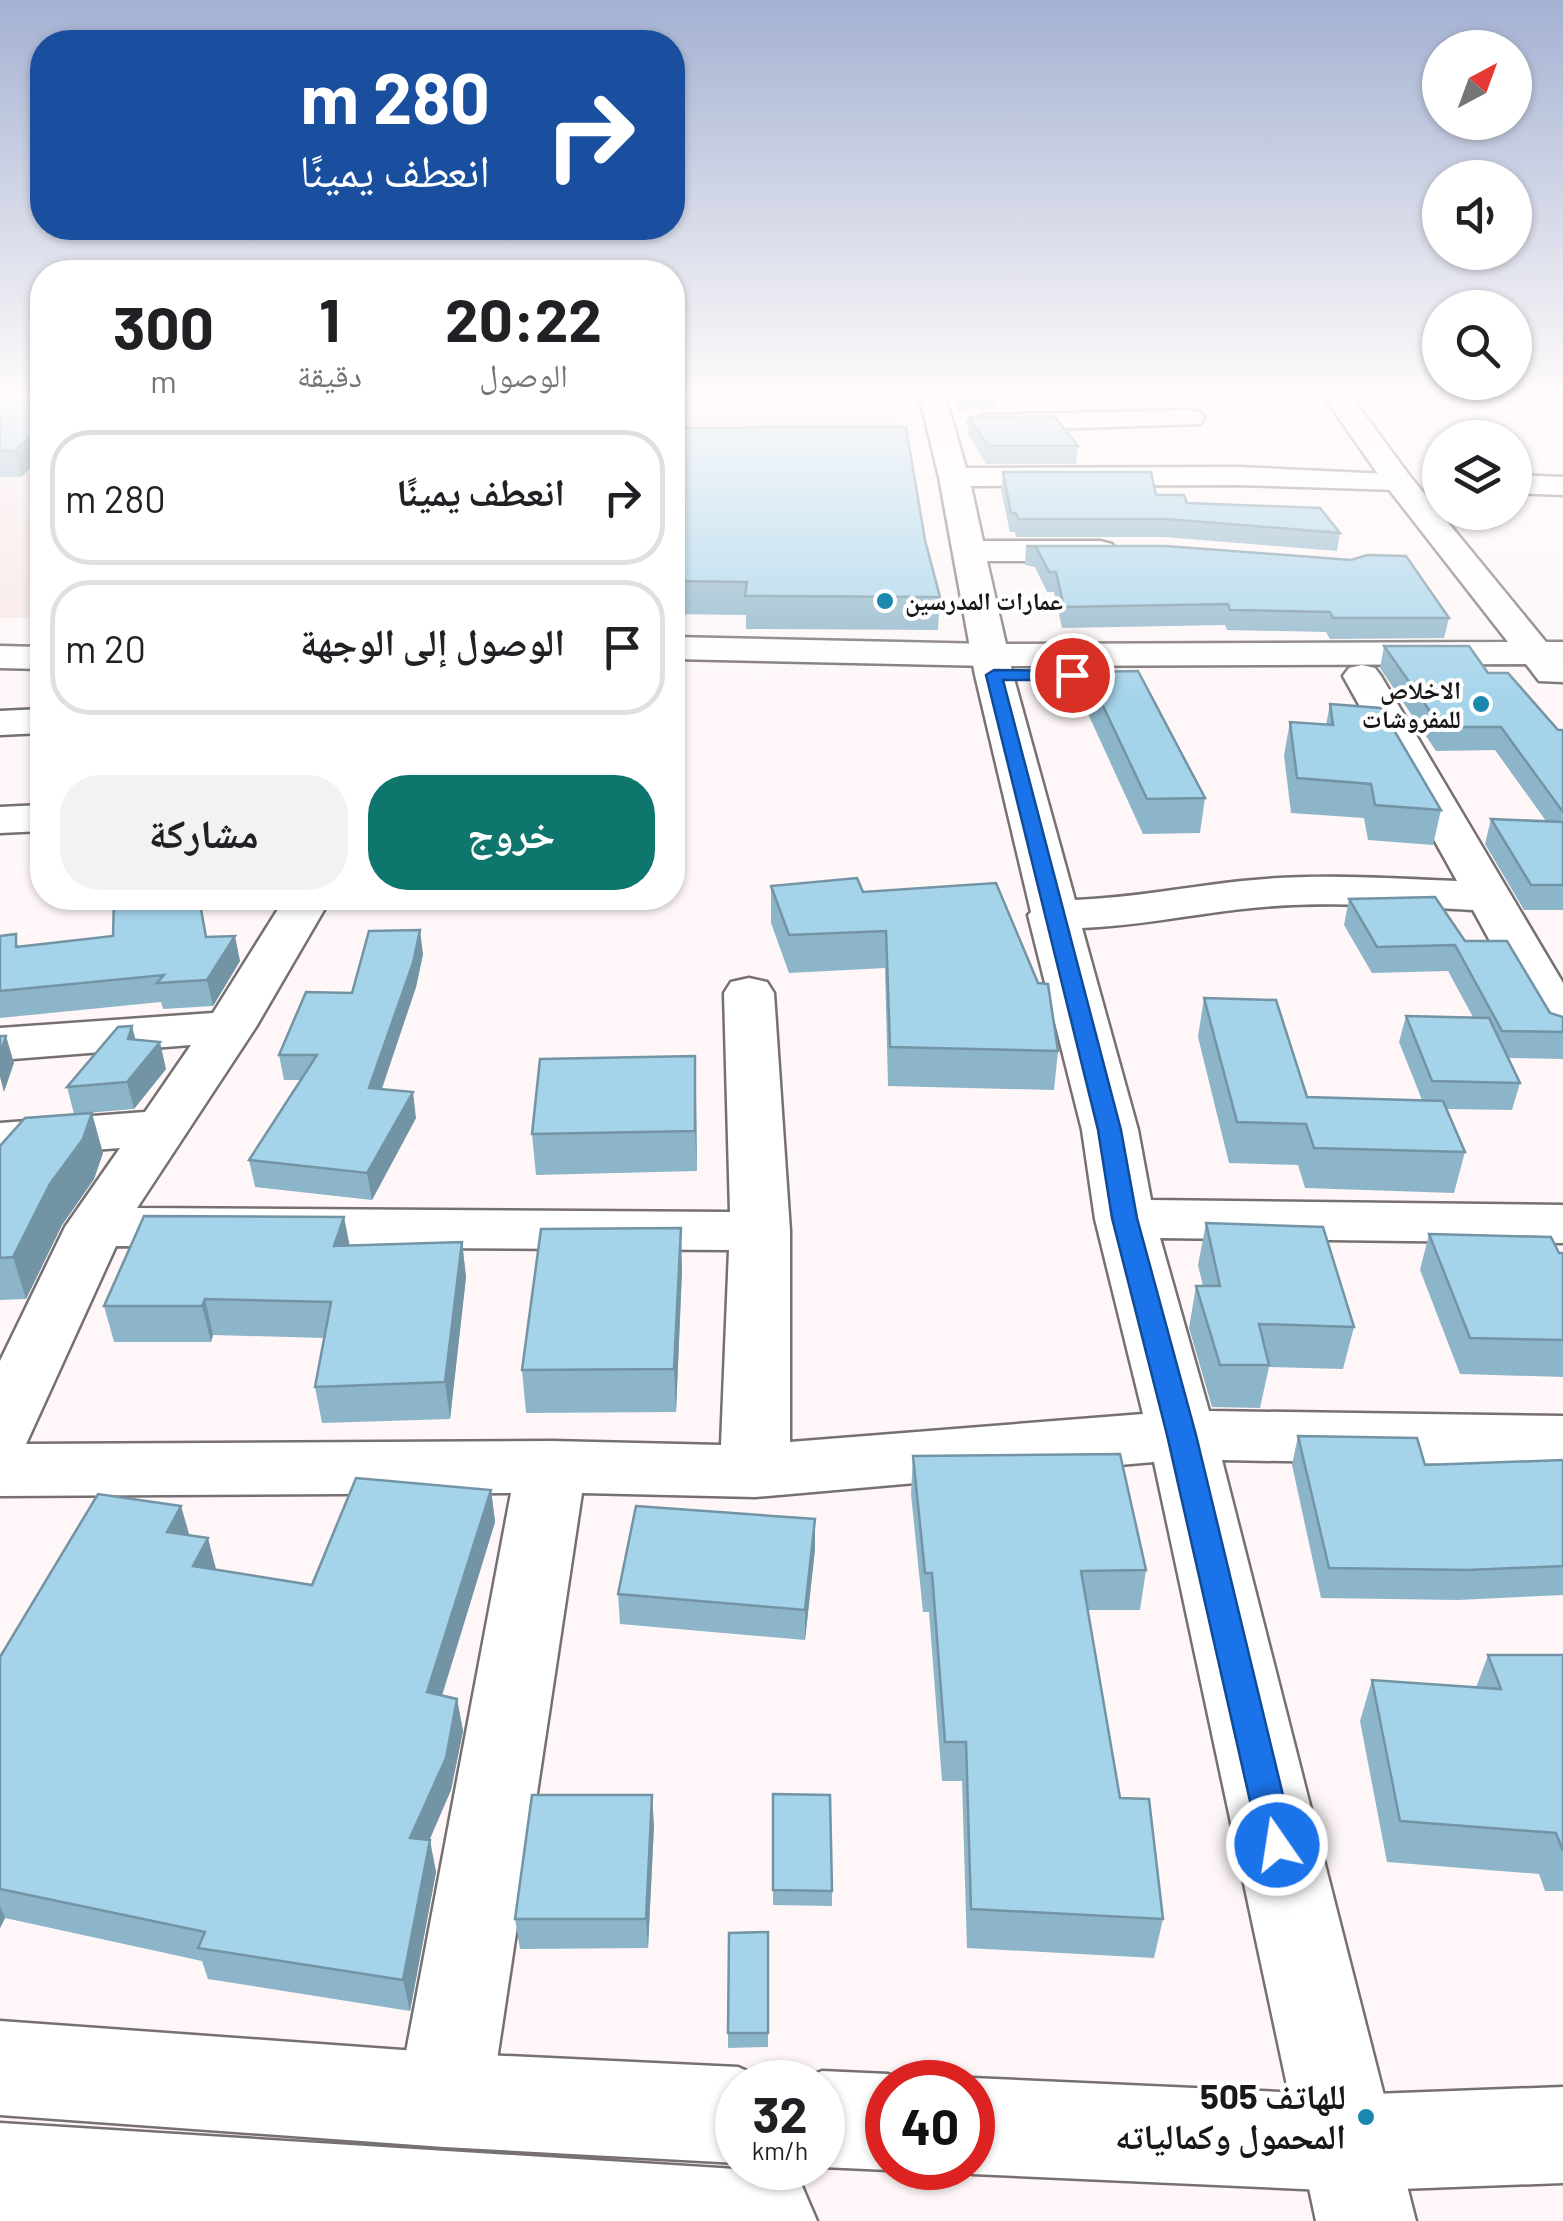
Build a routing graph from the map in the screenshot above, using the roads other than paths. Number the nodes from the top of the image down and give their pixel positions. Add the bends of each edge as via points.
1 (957, 499) edge
2 (1414, 499) edge
3 (1469, 530) edge
4 (968, 550) junction
5 (1126, 551) edge
6 (0, 638) edge
7 (30, 638) edge
8 (685, 649) edge
9 (0, 657) edge
10 (30, 658) edge
11 (1557, 663) edge
12 (992, 665) junction
13 (685, 669) edge
14 (1362, 676) junction
15 (30, 722) edge
16 (0, 723) edge
17 (30, 819) edge
18 (0, 820) edge
19 (1488, 897) junction
20 (301, 910) edge
21 (1052, 915) junction
22 (750, 993) dead end
23 (230, 1027) junction
24 (1563, 1028) edge
25 (0, 1044) edge
26 (159, 1128) junction
27 (0, 1140) edge
28 (1124, 1218) junction
29 (1563, 1224) edge
30 (95, 1228) junction
31 (760, 1231) junction
32 (0, 1430) edge
33 (1182, 1435) junction
34 (1563, 1441) edge
35 (551, 1467) junction
36 (0, 1470) edge
37 (756, 1470) junction
38 (0, 2068) edge
39 (444, 2100) junction
40 (715, 2114) edge
41 (995, 2129) edge
42 (1563, 2135) edge
43 (0, 2172) edge
44 (1356, 2182) edge
45 (144, 2200) edge
46 (407, 2209) edge
47 (768, 2221) edge

1 - 4 street
2 - 11 street
3 - 11 street
4 - 5 street
4 - 12 street
6 - 7 street
8 - 12 street
9 - 10 street
11 - 12 street
11 - 14 street
12 - 13 street
12 - 14 street
12 - 21 street
14 - 19 street
15 - 16 street
17 - 18 street
19 - 21 street via 1336,889
19 - 24 street
20 - 23 street
21 - 28 street via 1110,1130
22 - 31 street
23 - 25 street
23 - 26 street
26 - 27 street
26 - 30 street
28 - 29 street
28 - 33 street
30 - 31 street
30 - 32 street
31 - 37 street
33 - 34 street
33 - 37 street
33 - 44 street
35 - 36 street
35 - 37 street
35 - 39 street
38 - 39 street
39 - 40 street
41 - 44 street
42 - 44 street
43 - 45 street
45 - 46 street
46 - 47 street

